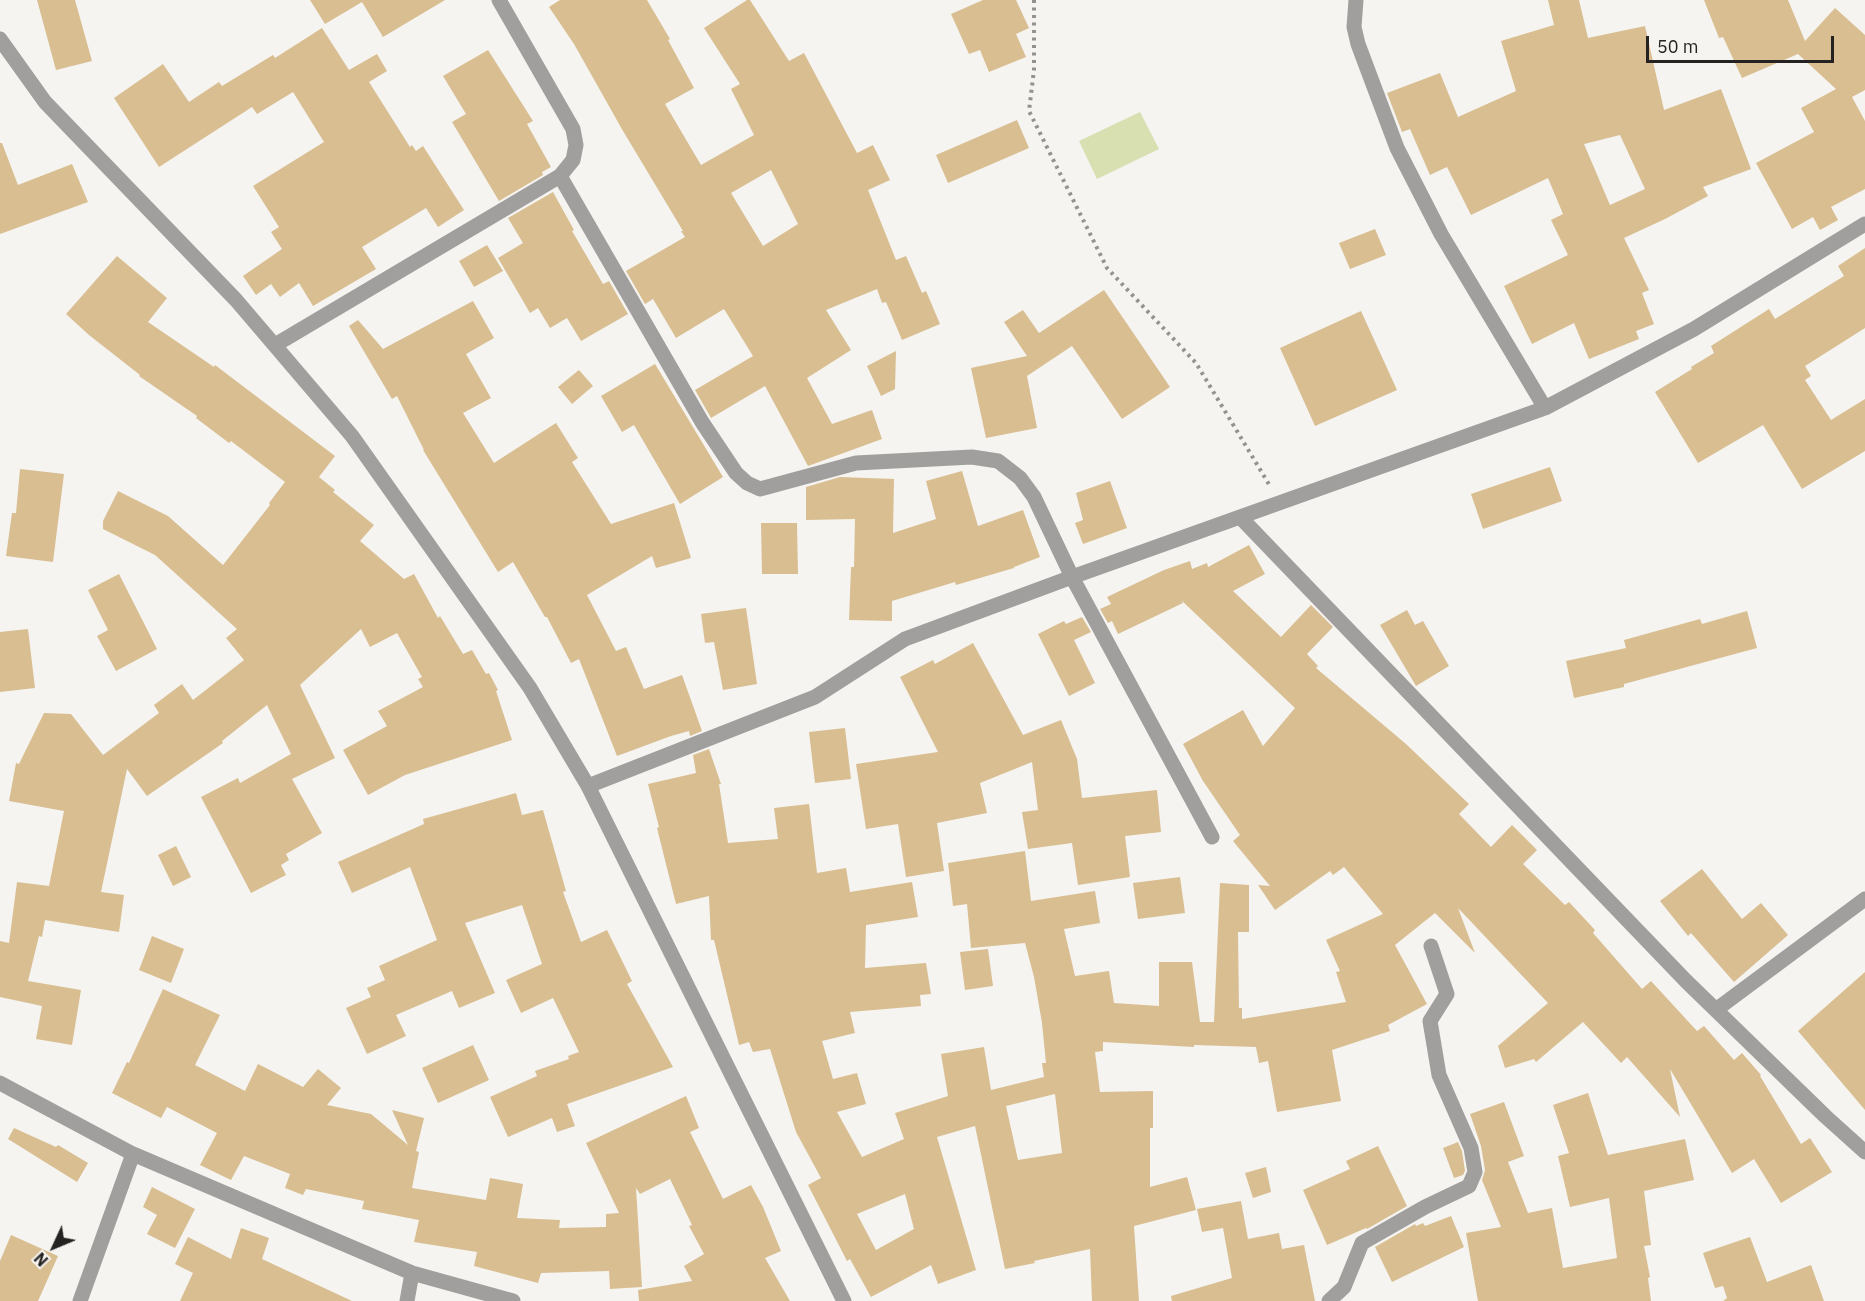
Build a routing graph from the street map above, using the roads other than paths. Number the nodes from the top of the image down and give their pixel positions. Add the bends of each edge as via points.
1 (499, 0) edge
2 (1356, 0) edge
3 (0, 39) edge
4 (560, 176) junction
5 (1865, 224) edge
6 (275, 345) junction
7 (1545, 408) junction
8 (1241, 518) junction
9 (1071, 577) junction
10 (588, 786) junction
11 (1212, 837) dead end
12 (1865, 899) edge
13 (1431, 946) dead end
14 (1717, 1009) junction
15 (0, 1083) edge
16 (1865, 1152) edge
17 (133, 1154) junction
18 (412, 1273) junction
19 (80, 1301) edge
20 (407, 1301) edge
21 (513, 1301) edge
22 (844, 1301) edge
23 (1329, 1301) edge

1 - 4 street via 573,129 573,160
2 - 7 street via 1354,27 1358,44 1397,148 1441,234
3 - 6 street via 45,102
4 - 6 street
4 - 9 street via 702,422 747,483 760,489 856,463 972,457 998,461 1020,478 1034,497
5 - 7 street via 1694,329
6 - 10 street via 359,446 530,688
7 - 8 street
8 - 9 street
8 - 14 street
9 - 10 street via 905,639 815,697
9 - 11 street
10 - 22 street
12 - 14 street
13 - 23 street via 1448,994 1430,1021 1439,1075 1471,1148 1474,1172 1469,1186 1362,1243 1344,1287
14 - 16 street
15 - 17 street
17 - 18 street
17 - 19 street
18 - 20 street
18 - 21 street

